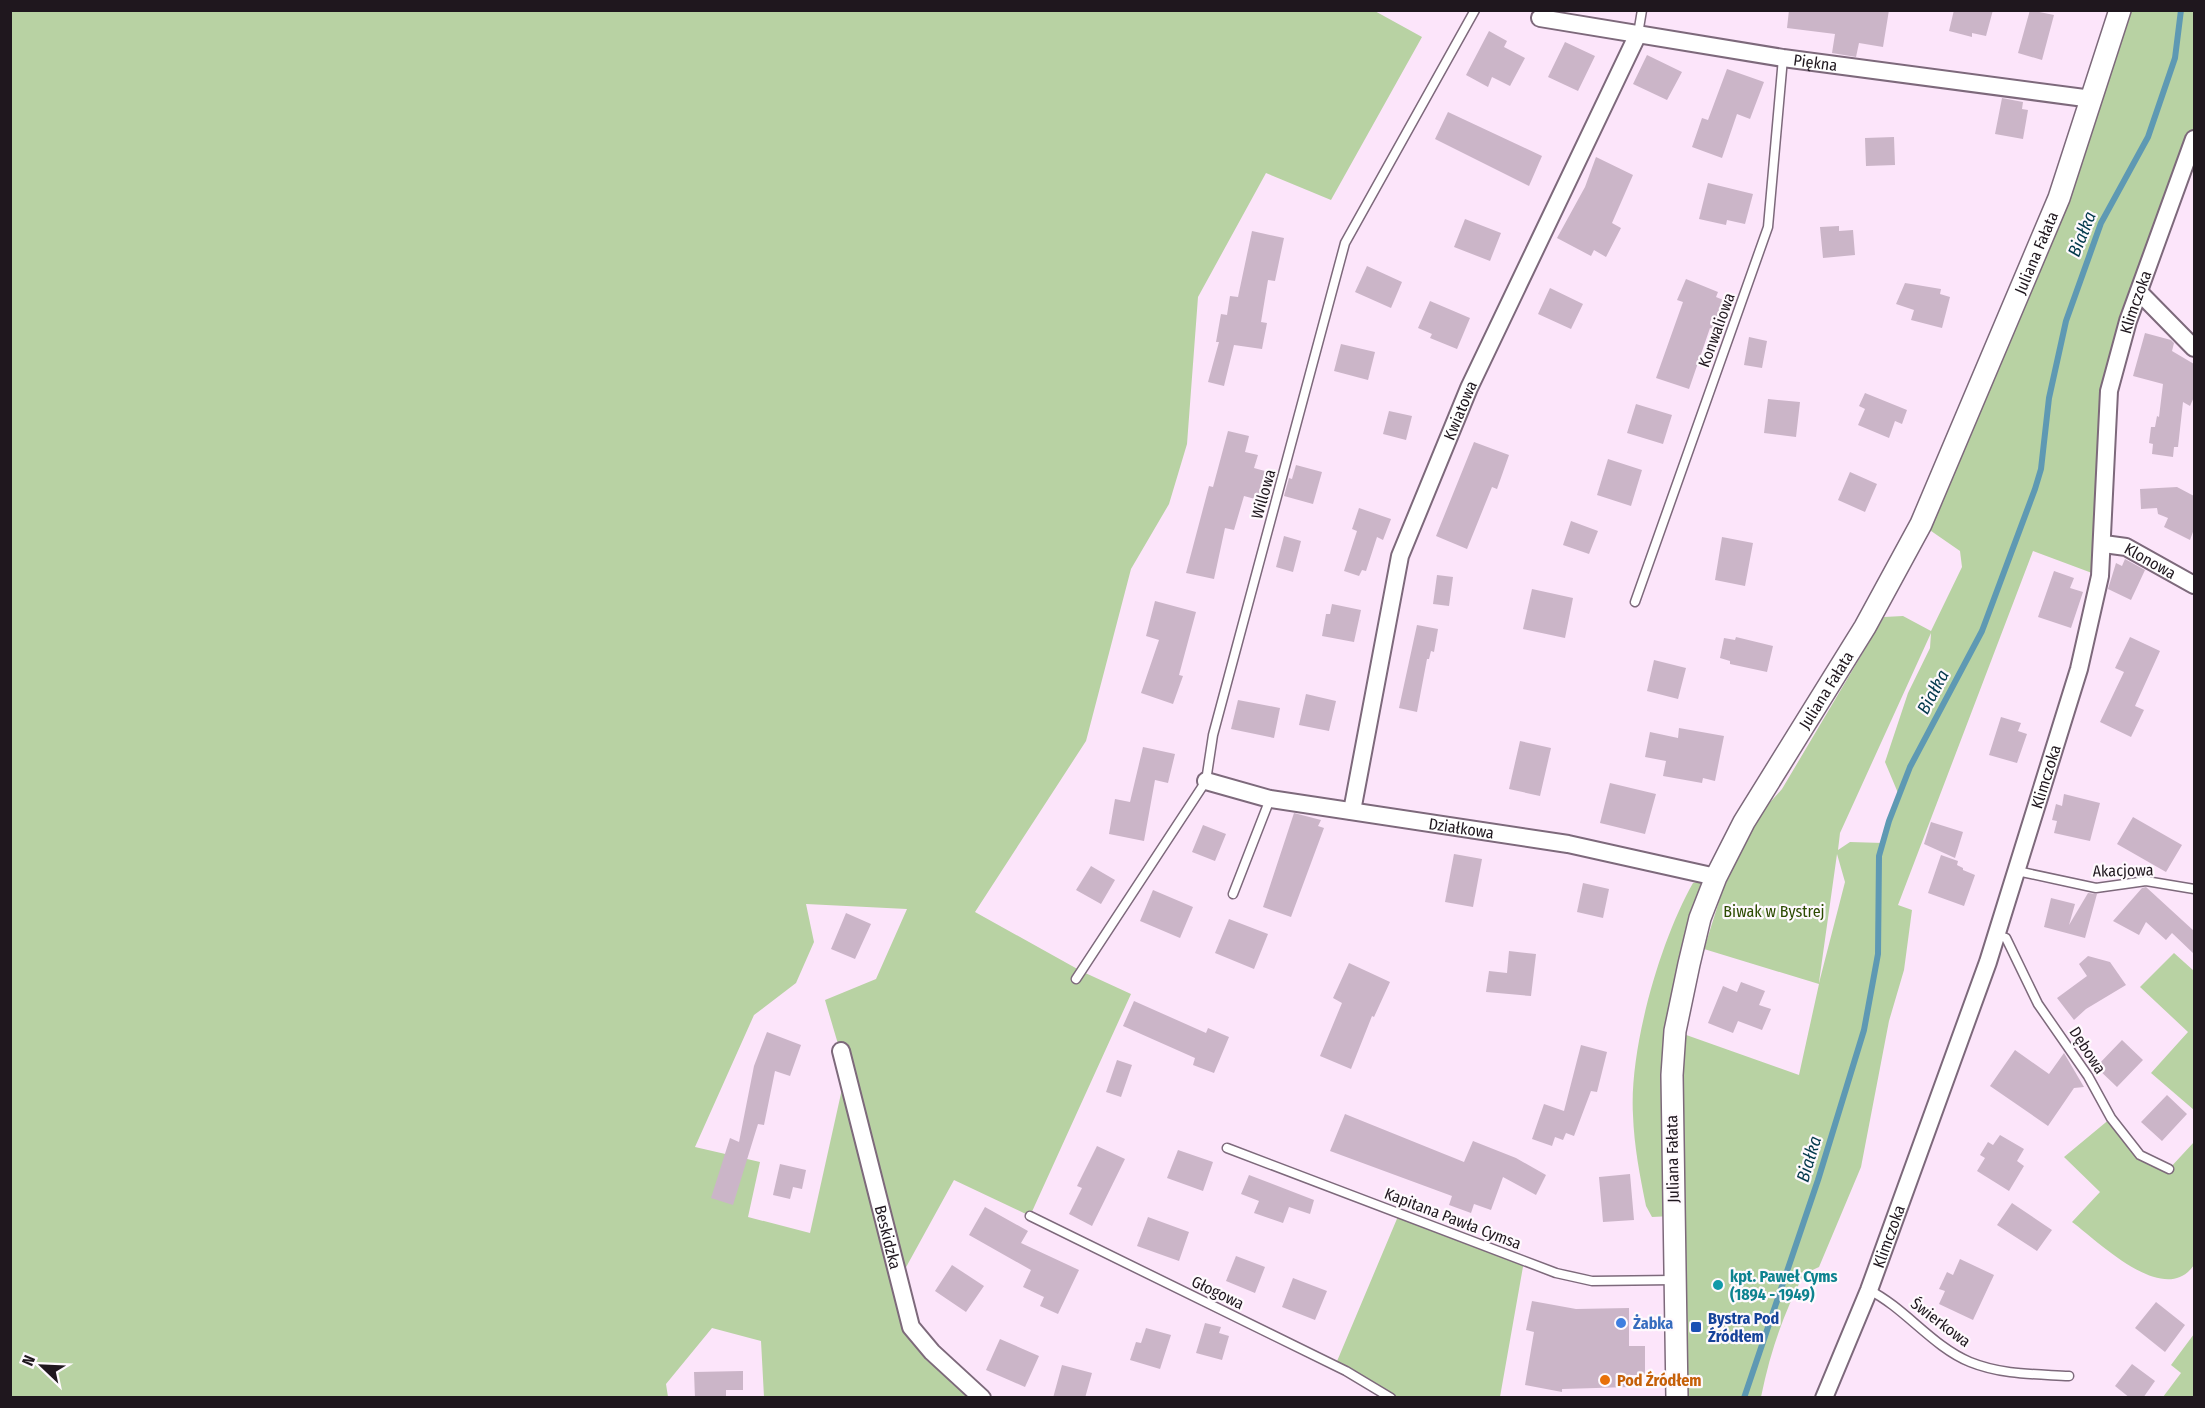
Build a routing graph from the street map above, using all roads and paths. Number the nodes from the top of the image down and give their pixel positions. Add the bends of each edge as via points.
1 (1475, 10) edge
2 (1642, 10) edge
3 (2120, 10) edge
4 (1540, 18) dead end
5 (1638, 34) junction
6 (1784, 58) junction
7 (2092, 99) junction
8 (2194, 139) edge
9 (2139, 292) junction
10 (2194, 348) edge
11 (2104, 544) junction
12 (2194, 585) edge
13 (1635, 602) dead end
14 (1206, 781) junction
15 (1270, 800) junction
16 (1352, 811) junction
17 (2017, 871) junction
18 (1716, 877) junction
19 (2194, 889) edge
20 (1233, 894) dead end
21 (1997, 935) junction
22 (1076, 980) dead end
23 (841, 1051) dead end
24 (1227, 1148) dead end
25 (2169, 1169) dead end
26 (1030, 1216) dead end
27 (1675, 1280) junction
28 (1869, 1290) junction
29 (2069, 1376) dead end
30 (982, 1398) edge
31 (1391, 1398) edge
32 (1677, 1398) edge
33 (1824, 1398) edge

1 - 14 lane, Willowa via 1345,243 1213,735
2 - 5 lane
3 - 7 street, Juliana Fałata
4 - 5 street, Piękna
5 - 6 street, Piękna
5 - 16 street, Kwiatowa via 1469,388 1400,556
6 - 7 street, Piękna
6 - 13 lane, Konwaliowa via 1768,227
7 - 18 street, Juliana Fałata via 2059,198 1921,525 1865,627 1744,822
8 - 9 street, Klimczoka
9 - 10 street
9 - 11 street, Klimczoka via 2109,391
11 - 12 street, Klonowa via 2126,547
11 - 17 street, Klimczoka via 2079,669
14 - 15 street, Działkowa
14 - 22 lane, Willowa
15 - 16 street, Działkowa
15 - 20 lane
16 - 18 street, Działkowa via 1568,844
17 - 19 lane, Akacjowa via 2096,888 2146,881
17 - 21 street, Klimczoka
18 - 27 street, Juliana Fałata via 1700,918 1675,1031 1671,1100
21 - 25 lane, Dębowa via 2006,938 2038,1004 2088,1076 2111,1118 2140,1155
21 - 28 street, Klimczoka
23 - 30 street, Beskidzka via 911,1327
24 - 27 lane, Kapitana Pawła Cymsa via 1556,1273 1592,1281
26 - 31 lane, Głogowa via 1346,1371
27 - 32 street, Juliana Fałata
28 - 29 lane, Świerkowa via 1968,1361 2007,1373
28 - 33 street, Klimczoka

